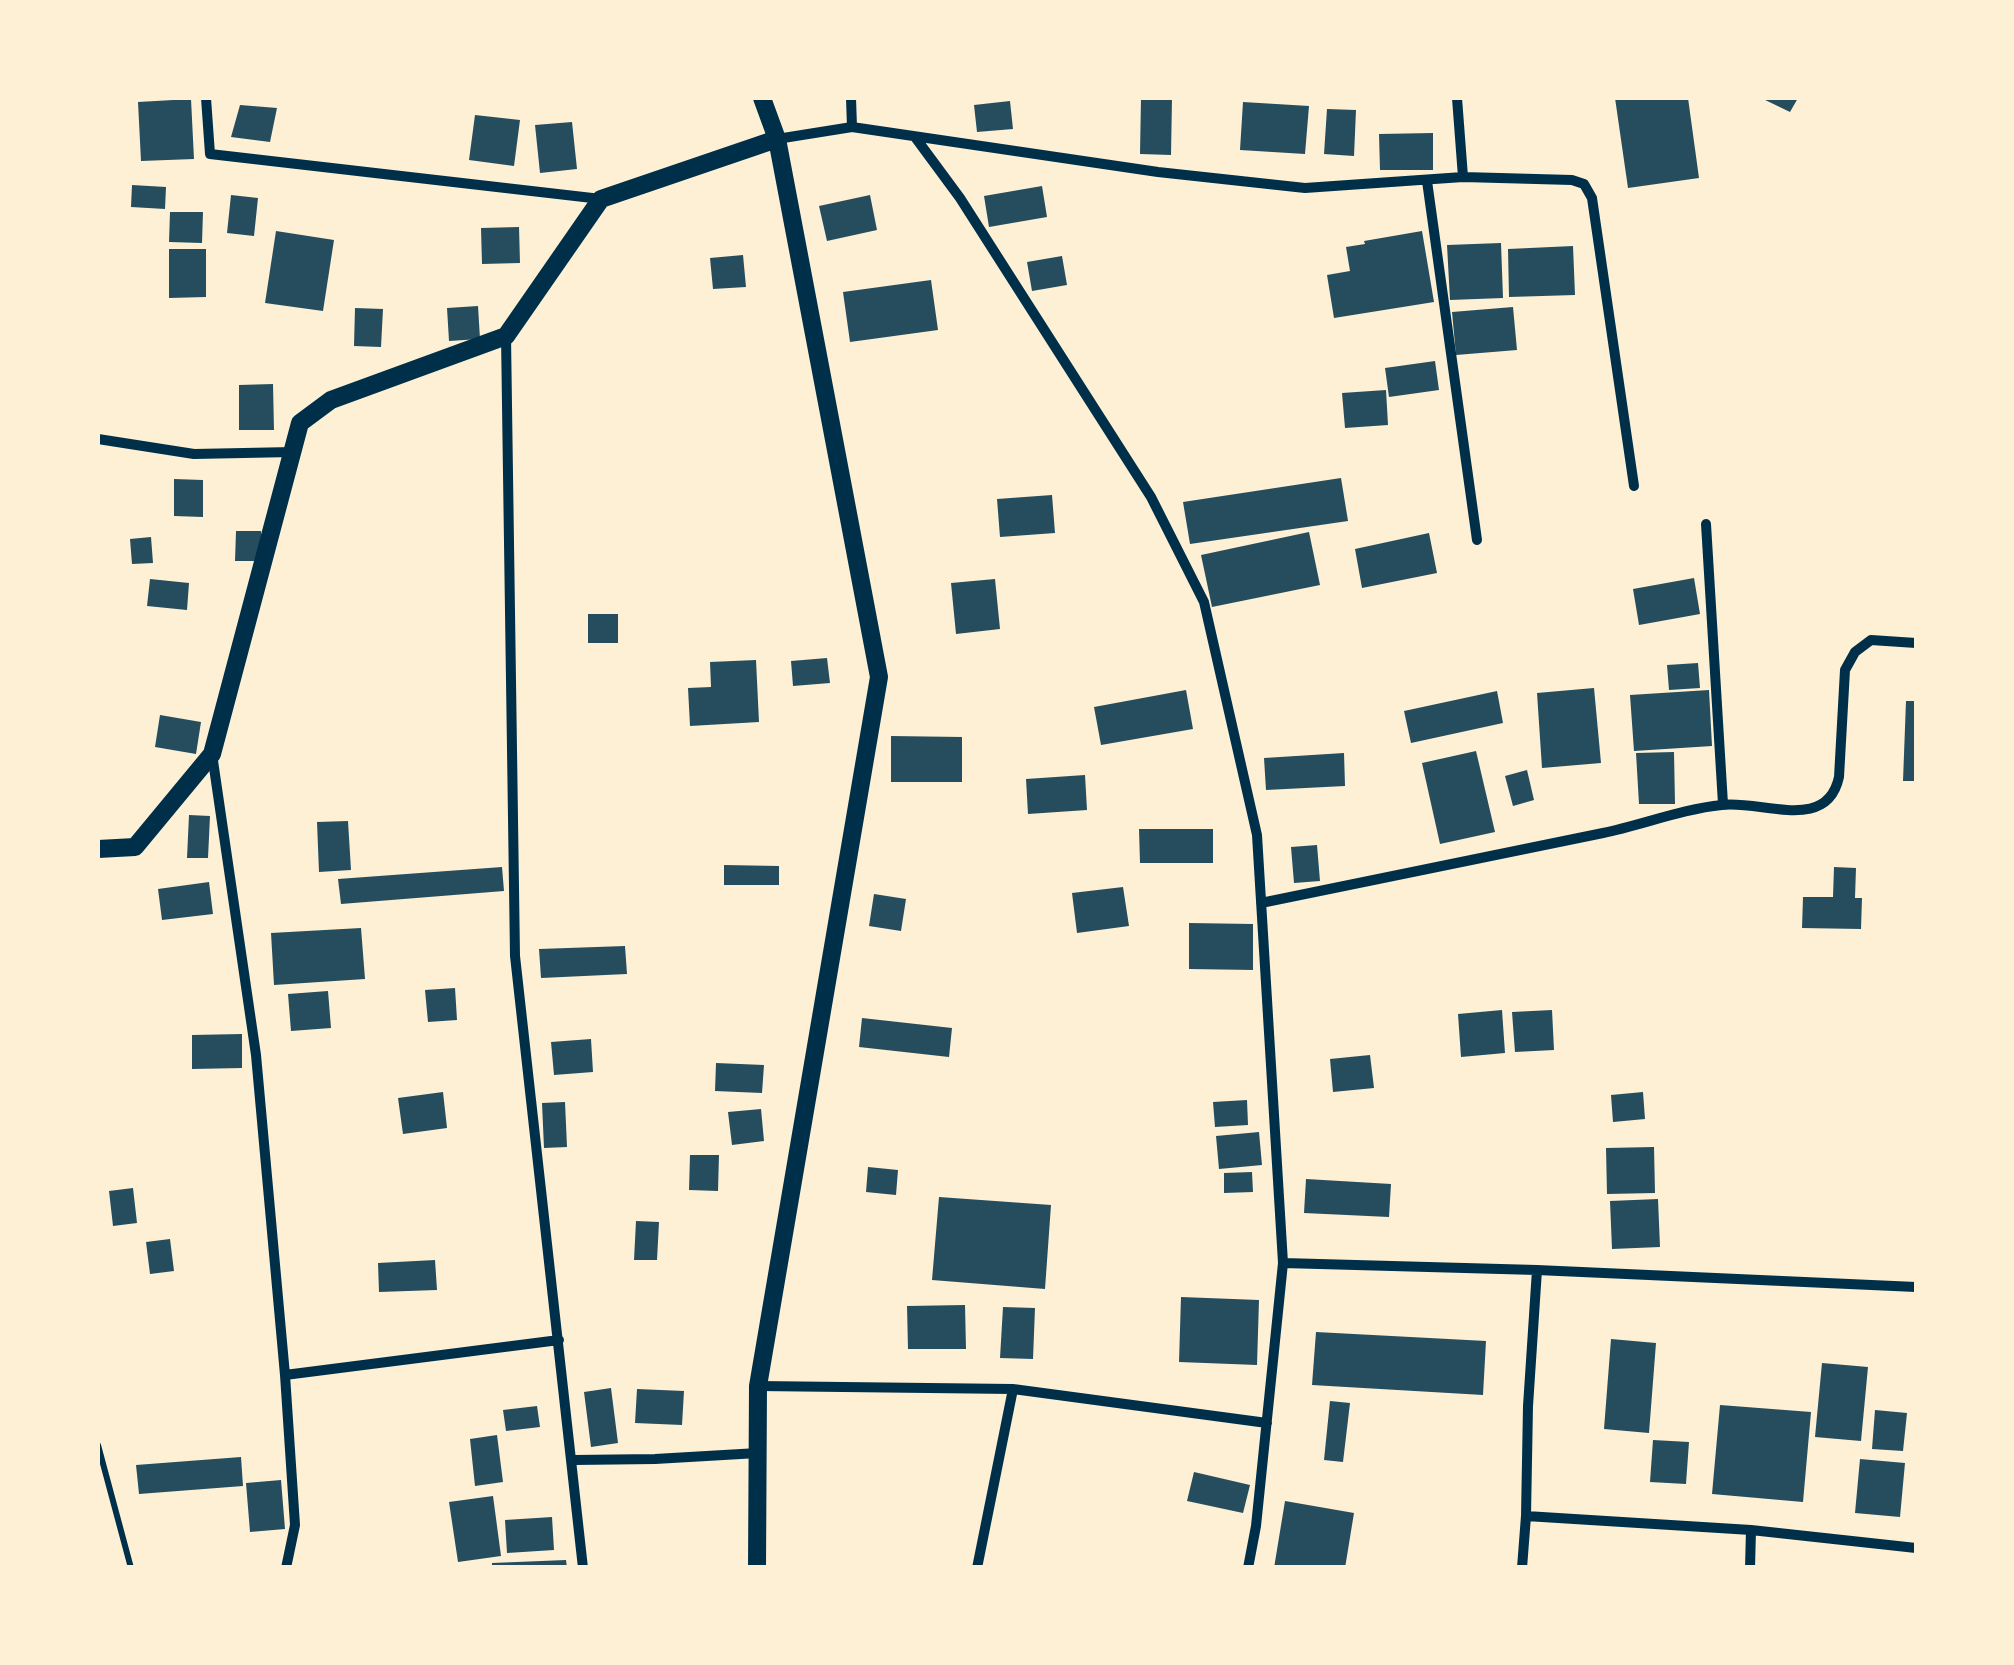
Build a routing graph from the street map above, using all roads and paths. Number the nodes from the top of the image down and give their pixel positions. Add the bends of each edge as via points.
1 (206, 98) edge
2 (762, 98) edge
3 (851, 98) edge
4 (1457, 98) edge
5 (852, 127) junction
6 (915, 138) junction
7 (777, 139) junction
8 (1462, 177) junction
9 (1427, 181) junction
10 (601, 199) junction
11 (506, 336) junction
12 (98, 440) edge
13 (294, 452) junction
14 (1634, 486) dead end
15 (1706, 524) dead end
16 (1477, 540) dead end
17 (1916, 643) edge
18 (212, 754) junction
19 (1723, 804) junction
20 (98, 849) edge
21 (1261, 903) junction
22 (1283, 1263) junction
23 (1538, 1270) junction
24 (1916, 1287) edge
25 (559, 1340) junction
26 (285, 1375) junction
27 (758, 1386) junction
28 (1013, 1389) junction
29 (1267, 1423) junction
30 (98, 1445) edge
31 (758, 1452) junction
32 (574, 1460) junction
33 (1526, 1516) junction
34 (1751, 1530) junction
35 (1916, 1548) edge
36 (131, 1568) edge
37 (286, 1568) edge
38 (583, 1568) edge
39 (757, 1568) edge
40 (977, 1568) edge
41 (1248, 1568) edge
42 (1522, 1568) edge
43 (1750, 1568) edge

1 - 10 street via 210,154
2 - 7 street
3 - 5 street
4 - 8 street
5 - 6 street
5 - 7 street
6 - 9 street via 1305,188
6 - 21 street via 1104,422 1204,602 1257,835
7 - 10 street
7 - 27 street via 879,677
8 - 9 street
8 - 14 street via 1572,180 1584,184 1592,198
9 - 16 street
10 - 11 street
11 - 13 street via 331,400 300,423
11 - 25 street via 516,956
12 - 13 street via 194,454
13 - 18 street
15 - 19 street
17 - 19 street via 1872,640 1845,670 1839,777 1836,793 1823,806
18 - 20 street via 136,847
18 - 26 street via 256,1055
19 - 21 street
21 - 22 street
22 - 23 street
22 - 29 street
23 - 24 street
23 - 33 street
25 - 26 street
25 - 32 street
26 - 37 street via 295,1525
27 - 28 street
27 - 31 street
28 - 29 street
28 - 40 street
29 - 41 street
30 - 36 lane
31 - 32 street
31 - 39 street
32 - 38 street
33 - 34 street
33 - 42 street
34 - 35 street
34 - 43 street

